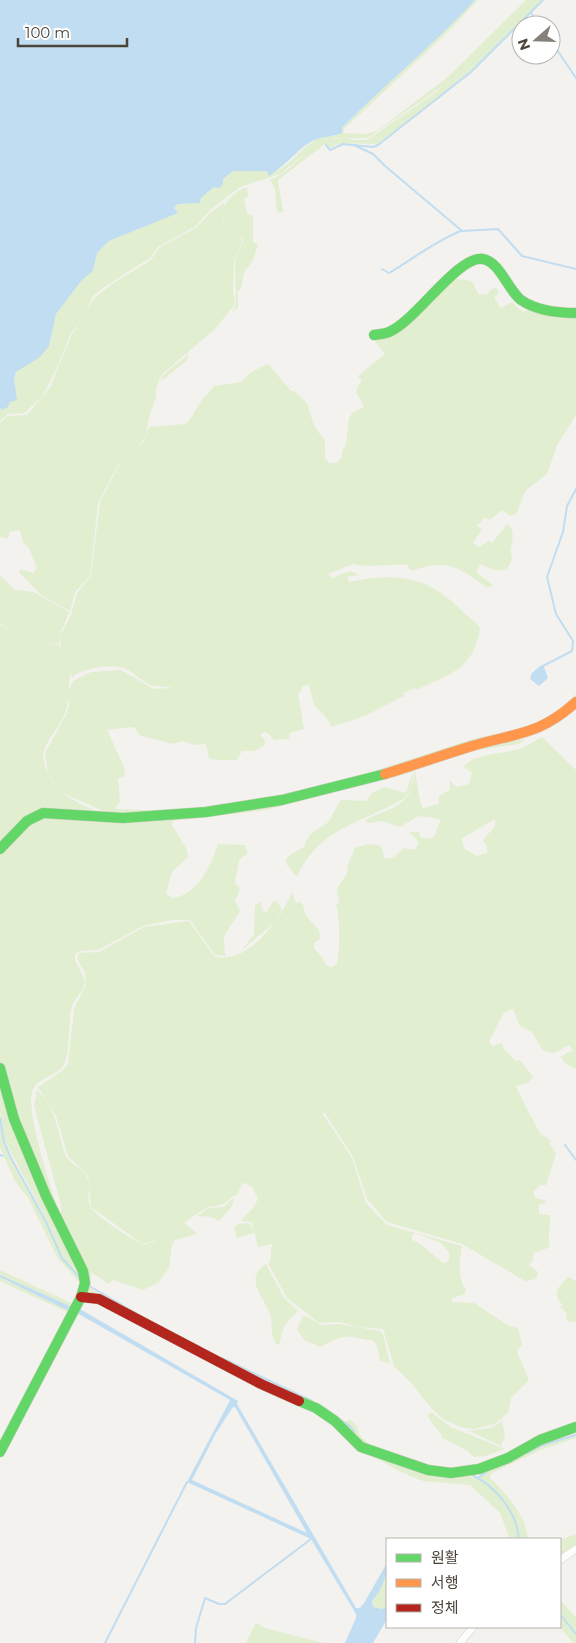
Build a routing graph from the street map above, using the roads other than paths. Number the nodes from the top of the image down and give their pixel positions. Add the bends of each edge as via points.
1 (576, 313) edge
2 (374, 335) dead end
3 (576, 702) edge
4 (0, 848) edge
5 (0, 1068) edge
6 (82, 1297) junction
7 (576, 1427) edge
8 (0, 1452) edge
9 (576, 1549) edge
10 (561, 1559) edge
11 (473, 1628) edge
12 (460, 1643) edge

1 - 2 street via 531,306 512,293 492,262 480,257 461,266 430,299 393,330
3 - 4 street via 558,720 537,731 469,747 371,779 238,808 200,813 115,818 44,814 28,820
5 - 6 street via 18,1127 46,1196 83,1271
6 - 7 street via 99,1300 253,1380 316,1408 336,1421 360,1447 428,1470 445,1473 479,1469
6 - 8 street
9 - 10 street
11 - 12 street

